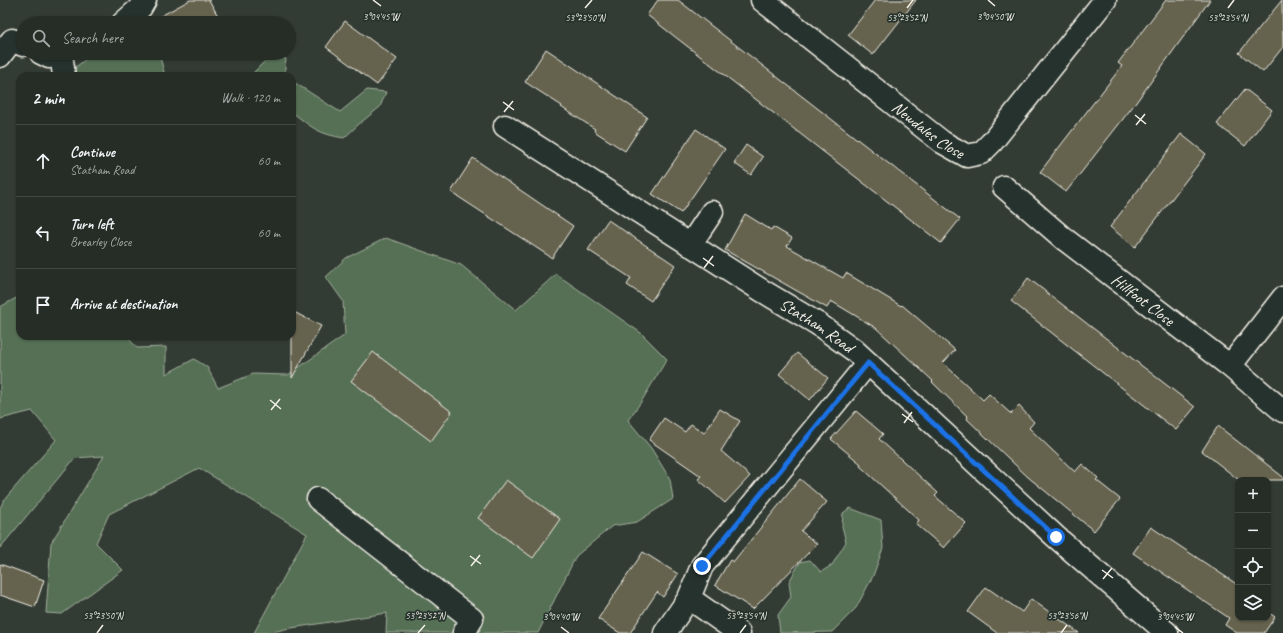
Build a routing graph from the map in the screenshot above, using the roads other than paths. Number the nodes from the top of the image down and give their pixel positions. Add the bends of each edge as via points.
1 (145, 0) edge
2 (762, 0) edge
3 (1105, 0) edge
4 (131, 16) edge
5 (16, 42) edge
6 (0, 56) edge
7 (62, 60) edge
8 (63, 72) edge
9 (505, 126) dead end
10 (1004, 187) dead end
11 (712, 212) dead end
12 (690, 245) junction
13 (1283, 298) edge
14 (868, 363) junction
15 (1230, 366) junction
16 (1283, 412) edge
17 (318, 499) dead end
18 (689, 598) junction
19 (464, 633) edge
20 (665, 633) edge
21 (739, 633) edge
22 (1167, 633) edge

1 - 4 street
2 - 3 street, Newdales Close via 942,142 966,156 981,153 992,142
5 - 6 street via 12,40
7 - 8 street
9 - 12 street, Statham Road
10 - 15 street, Hillfoot Close via 1063,238
11 - 12 street
12 - 14 street, Statham Road via 818,324 850,346
13 - 15 street
14 - 18 street via 702,566
14 - 22 street, Statham Road via 1033,516
15 - 16 street, Hillfoot Close
17 - 19 street via 472,619
18 - 20 street
18 - 21 street

